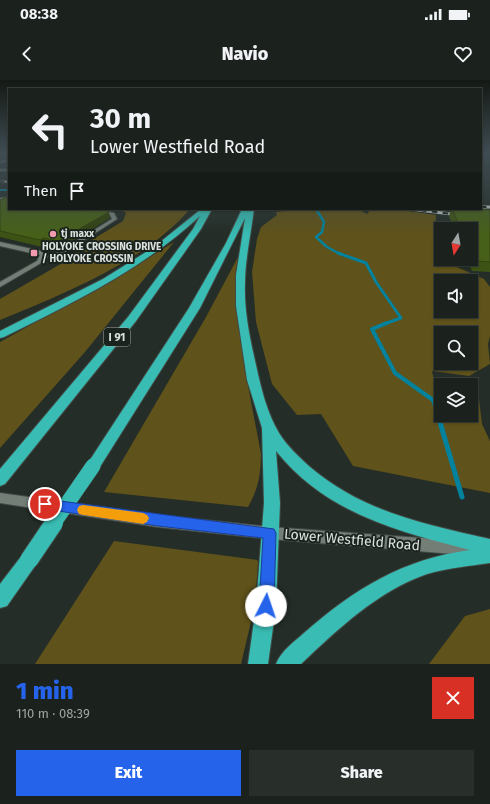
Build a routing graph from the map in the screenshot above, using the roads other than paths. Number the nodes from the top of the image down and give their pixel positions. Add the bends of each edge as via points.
1 (94, 210) edge
2 (203, 210) edge
3 (207, 210) edge
4 (246, 210) edge
5 (250, 210) edge
6 (0, 244) edge
7 (43, 257) junction
8 (0, 285) edge
9 (0, 335) edge
10 (267, 421) junction
11 (0, 480) edge
12 (0, 498) edge
13 (270, 533) junction
14 (490, 547) edge
15 (490, 550) edge
16 (490, 555) edge
17 (0, 599) edge
18 (258, 664) edge
19 (286, 664) edge

1 - 7 lane via 112,214 115,218 62,252
2 - 9 highway via 178,233 139,260
3 - 11 highway, I 91 via 136,312
4 - 17 highway, bridge via 215,271 183,326 30,560
5 - 10 highway via 241,276 241,299 249,362
6 - 7 lane via 39,252
7 - 8 lane via 39,262
10 - 13 highway via 272,488
10 - 14 highway via 275,439 289,455 318,483 342,500 395,523
12 - 13 main road, Lower Westfield Road
13 - 15 main road, Lower Westfield Road
13 - 18 highway via 266,606
16 - 19 highway via 427,566 381,586 360,599

